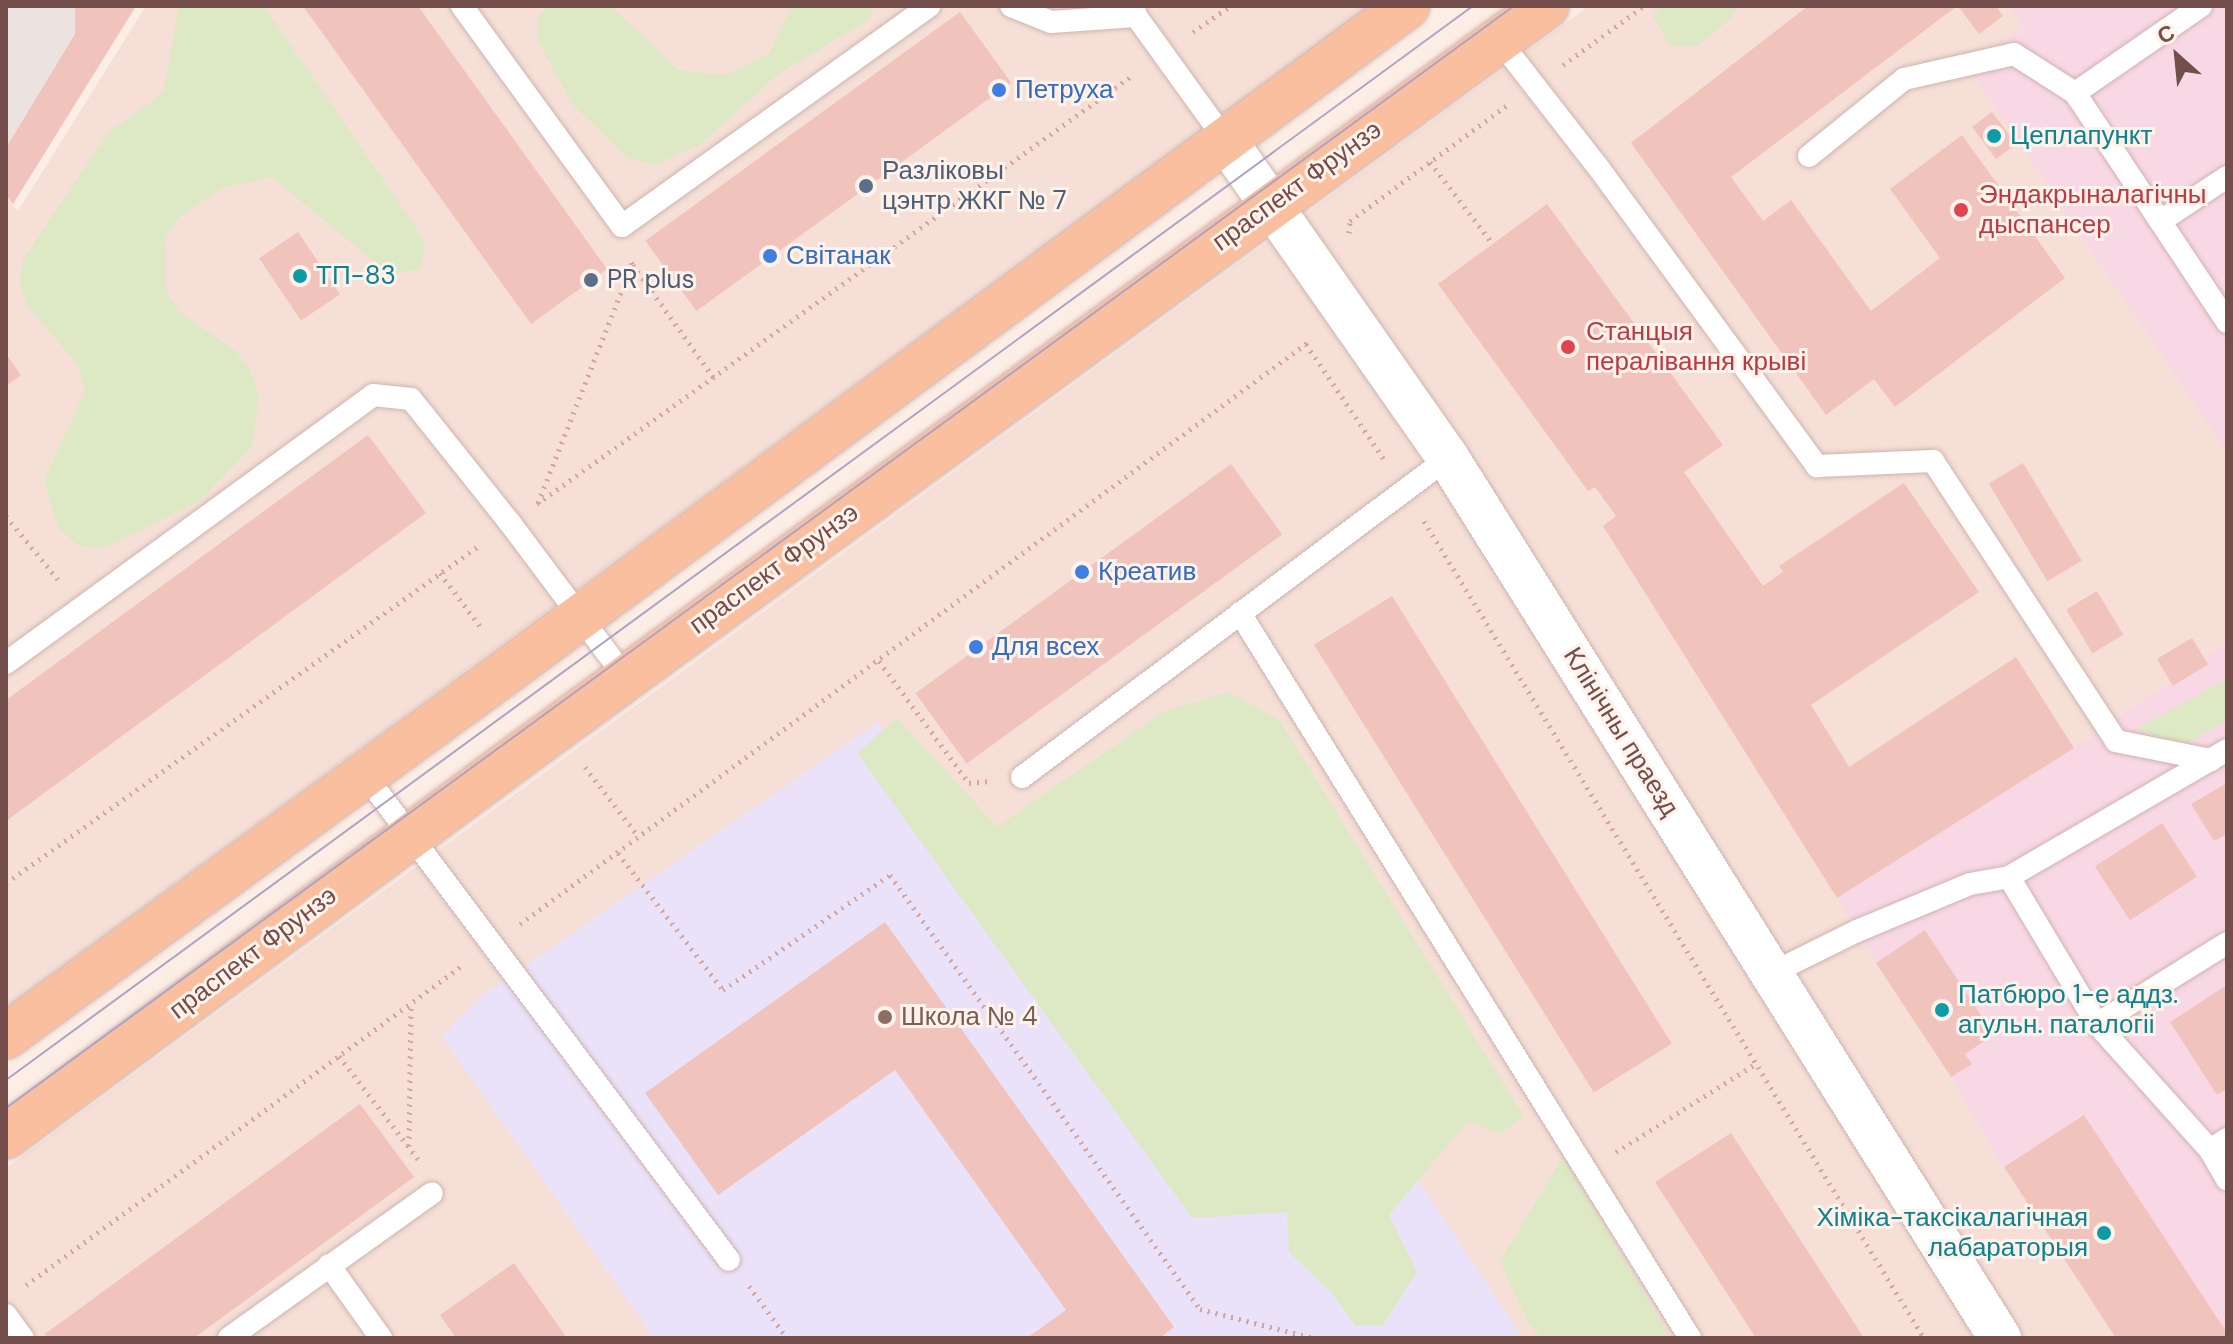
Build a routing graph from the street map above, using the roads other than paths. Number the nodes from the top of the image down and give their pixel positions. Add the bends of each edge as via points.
1 (462, 6) edge
2 (929, 6) edge
3 (1011, 6) edge
4 (1407, 6) edge
5 (1546, 6) edge
6 (2201, 6) edge
7 (1135, 11) edge
8 (1499, 40) junction
9 (2075, 93) junction
10 (1224, 138) junction
11 (1809, 156) dead end
12 (2227, 177) edge
13 (1271, 205) junction
14 (2162, 220) junction
15 (2227, 322) edge
16 (1448, 458) junction
17 (1240, 613) junction
18 (581, 616) junction
19 (6, 663) edge
20 (626, 678) junction
21 (2219, 755) edge
22 (365, 775) junction
23 (1022, 777) road end
24 (410, 836) junction
25 (2009, 877) junction
26 (2227, 943) edge
27 (1772, 973) junction
28 (2097, 1024) junction
29 (6, 1036) edge
30 (6, 1136) edge
31 (2219, 1144) edge
32 (2227, 1179) edge
33 (432, 1193) road end
34 (729, 1260) road end
35 (329, 1265) junction
36 (6, 1315) edge
37 (23, 1338) edge
38 (229, 1338) edge
39 (381, 1338) edge
40 (1690, 1338) edge
41 (2000, 1338) edge

1 - 2 lane via 622,226
3 - 7 lane via 1051,22
4 - 10 main road
5 - 8 main road, праспект Фрунзэ
6 - 9 lane
7 - 10 lane
8 - 13 main road, праспект Фрунзэ
8 - 21 lane via 1817,466 1933,461 2116,741
9 - 11 lane via 2014,54 1904,79
9 - 14 lane
10 - 13 street, Клінічны праезд
10 - 18 main road
12 - 14 lane
13 - 16 street, Клінічны праезд
13 - 20 main road, праспект Фрунзэ
14 - 15 lane
16 - 17 lane
16 - 27 street, Клінічны праезд
17 - 23 lane
17 - 40 lane
18 - 19 lane via 411,399 373,395
18 - 20 lane
18 - 22 main road
20 - 24 main road, праспект Фрунзэ
21 - 25 lane
22 - 24 lane
22 - 29 main road
24 - 30 main road, праспект Фрунзэ
24 - 34 lane
25 - 27 lane via 1970,884
25 - 28 lane
26 - 28 lane
27 - 41 street, Клінічны праезд
28 - 31 lane
31 - 32 lane
33 - 35 lane
35 - 38 lane
35 - 39 lane
36 - 37 lane

